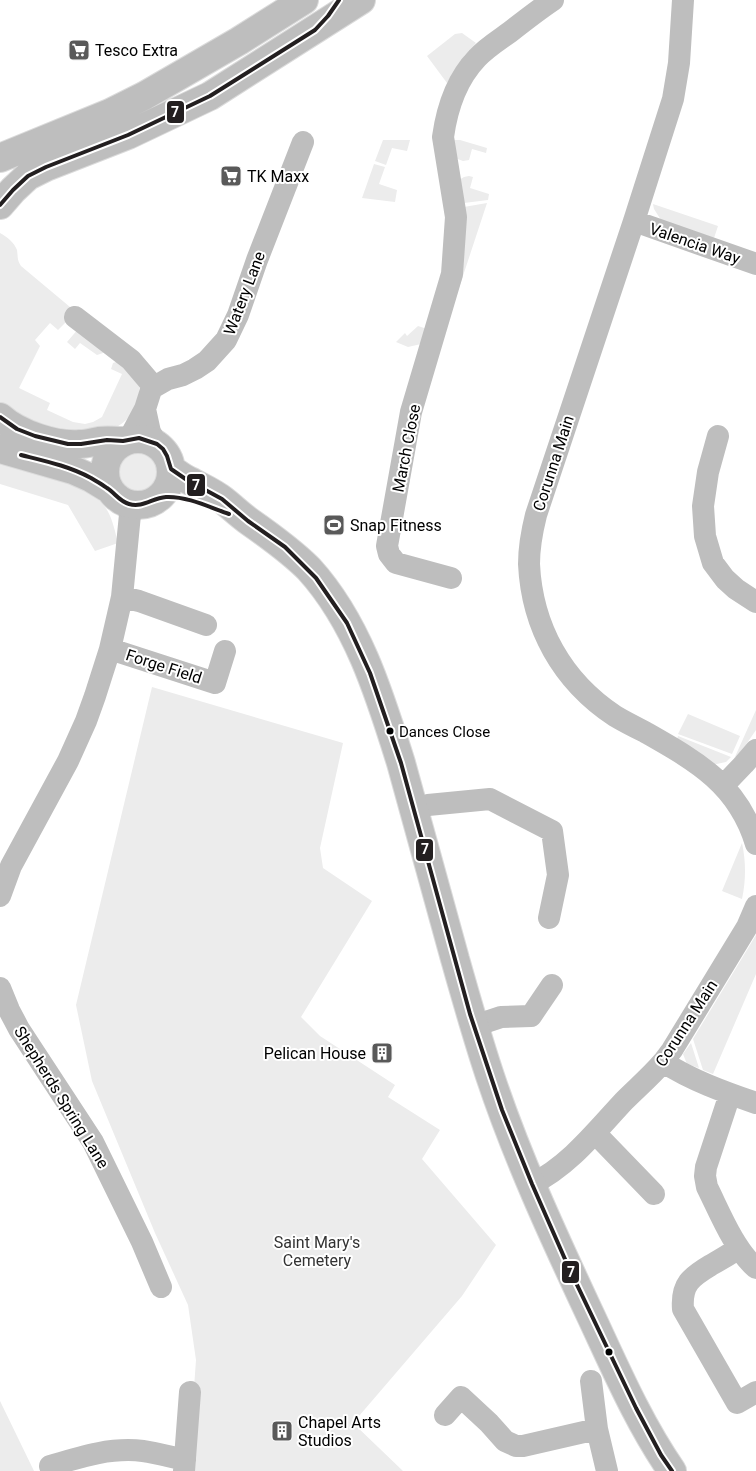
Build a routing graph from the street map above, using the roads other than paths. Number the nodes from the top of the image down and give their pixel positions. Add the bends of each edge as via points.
1 (304, 0) edge
2 (361, 0) edge
3 (553, 0) edge
4 (683, 0) edge
5 (303, 142) dead end
6 (0, 158) edge
7 (0, 205) edge
8 (634, 221) junction
9 (756, 264) edge
10 (76, 317) dead end
11 (154, 387) junction
12 (145, 409) junction
13 (0, 417) edge
14 (719, 436) dead end
15 (126, 440) junction
16 (157, 444) junction
17 (0, 449) edge
18 (171, 468) junction
19 (120, 497) junction
20 (158, 498) junction
21 (248, 521) junction
22 (451, 578) dead end
23 (122, 597) junction
24 (756, 602) edge
25 (206, 625) dead end
26 (110, 649) junction
27 (225, 651) dead end
28 (756, 750) edge
29 (723, 786) junction
30 (414, 809) junction
31 (756, 844) edge
32 (0, 896) edge
33 (756, 906) edge
34 (550, 918) dead end
35 (552, 985) dead end
36 (0, 988) edge
37 (474, 1026) junction
38 (663, 1062) junction
39 (730, 1094) junction
40 (756, 1103) edge
41 (594, 1134) junction
42 (532, 1184) junction
43 (654, 1194) dead end
44 (739, 1248) junction
45 (756, 1268) edge
46 (161, 1287) dead end
47 (590, 1381) dead end
48 (190, 1392) dead end
49 (739, 1402) edge
50 (444, 1415) dead end
51 (597, 1429) junction
52 (50, 1463) edge
53 (184, 1466) edge
54 (666, 1466) edge
55 (607, 1471) edge

1 - 6 main road via 144,96
2 - 7 main road via 210,96 128,135 28,176
3 - 22 street, March Close via 478,57 462,79 447,111 443,138 456,217 452,274 411,412 387,546 391,559 396,562
4 - 8 street, Corunna Main via 673,99
5 - 11 street, Watery Lane via 226,340 207,362
8 - 9 street, Valencia Way
8 - 29 street, Corunna Main via 536,515 529,563 532,596 548,643 572,679 615,716 703,767
10 - 11 street via 131,360
11 - 12 street
12 - 15 street
12 - 16 street via 150,432
13 - 15 main road via 17,429 68,444
14 - 24 street via 708,472 703,506 705,536 713,563 725,579
15 - 16 main road via 139,438
15 - 19 main road via 115,447 105,462 105,481
16 - 18 main road via 167,456
17 - 19 main road via 73,470
18 - 20 main road via 168,485
18 - 21 main road via 222,499
19 - 20 main road via 140,505
19 - 23 street
20 - 21 main road via 196,502
21 - 30 main road via 307,568 340,611 380,699
23 - 25 street via 139,600
23 - 26 street
26 - 27 street, Forge Field via 214,683
26 - 32 street via 86,721 68,762 11,866
28 - 29 street
29 - 31 street, Corunna Main via 748,822
30 - 34 street via 490,799 552,831 558,875
30 - 37 main road
33 - 38 street, Corunna Main via 747,927
35 - 37 street via 532,1016 501,1017
36 - 46 street, Shepherds Spring Lane via 19,1029 93,1142
37 - 42 main road
38 - 39 street
38 - 41 street, Corunna Main
39 - 40 street
39 - 44 street via 705,1176 707,1187
41 - 42 street, Corunna Main via 548,1175
41 - 43 street
42 - 54 main road via 598,1330
44 - 45 street
44 - 49 street via 694,1275 687,1283 683,1309
47 - 51 street
48 - 53 street
50 - 51 street via 465,1390 505,1441 516,1446
51 - 55 street
52 - 53 street via 110,1451 143,1451

